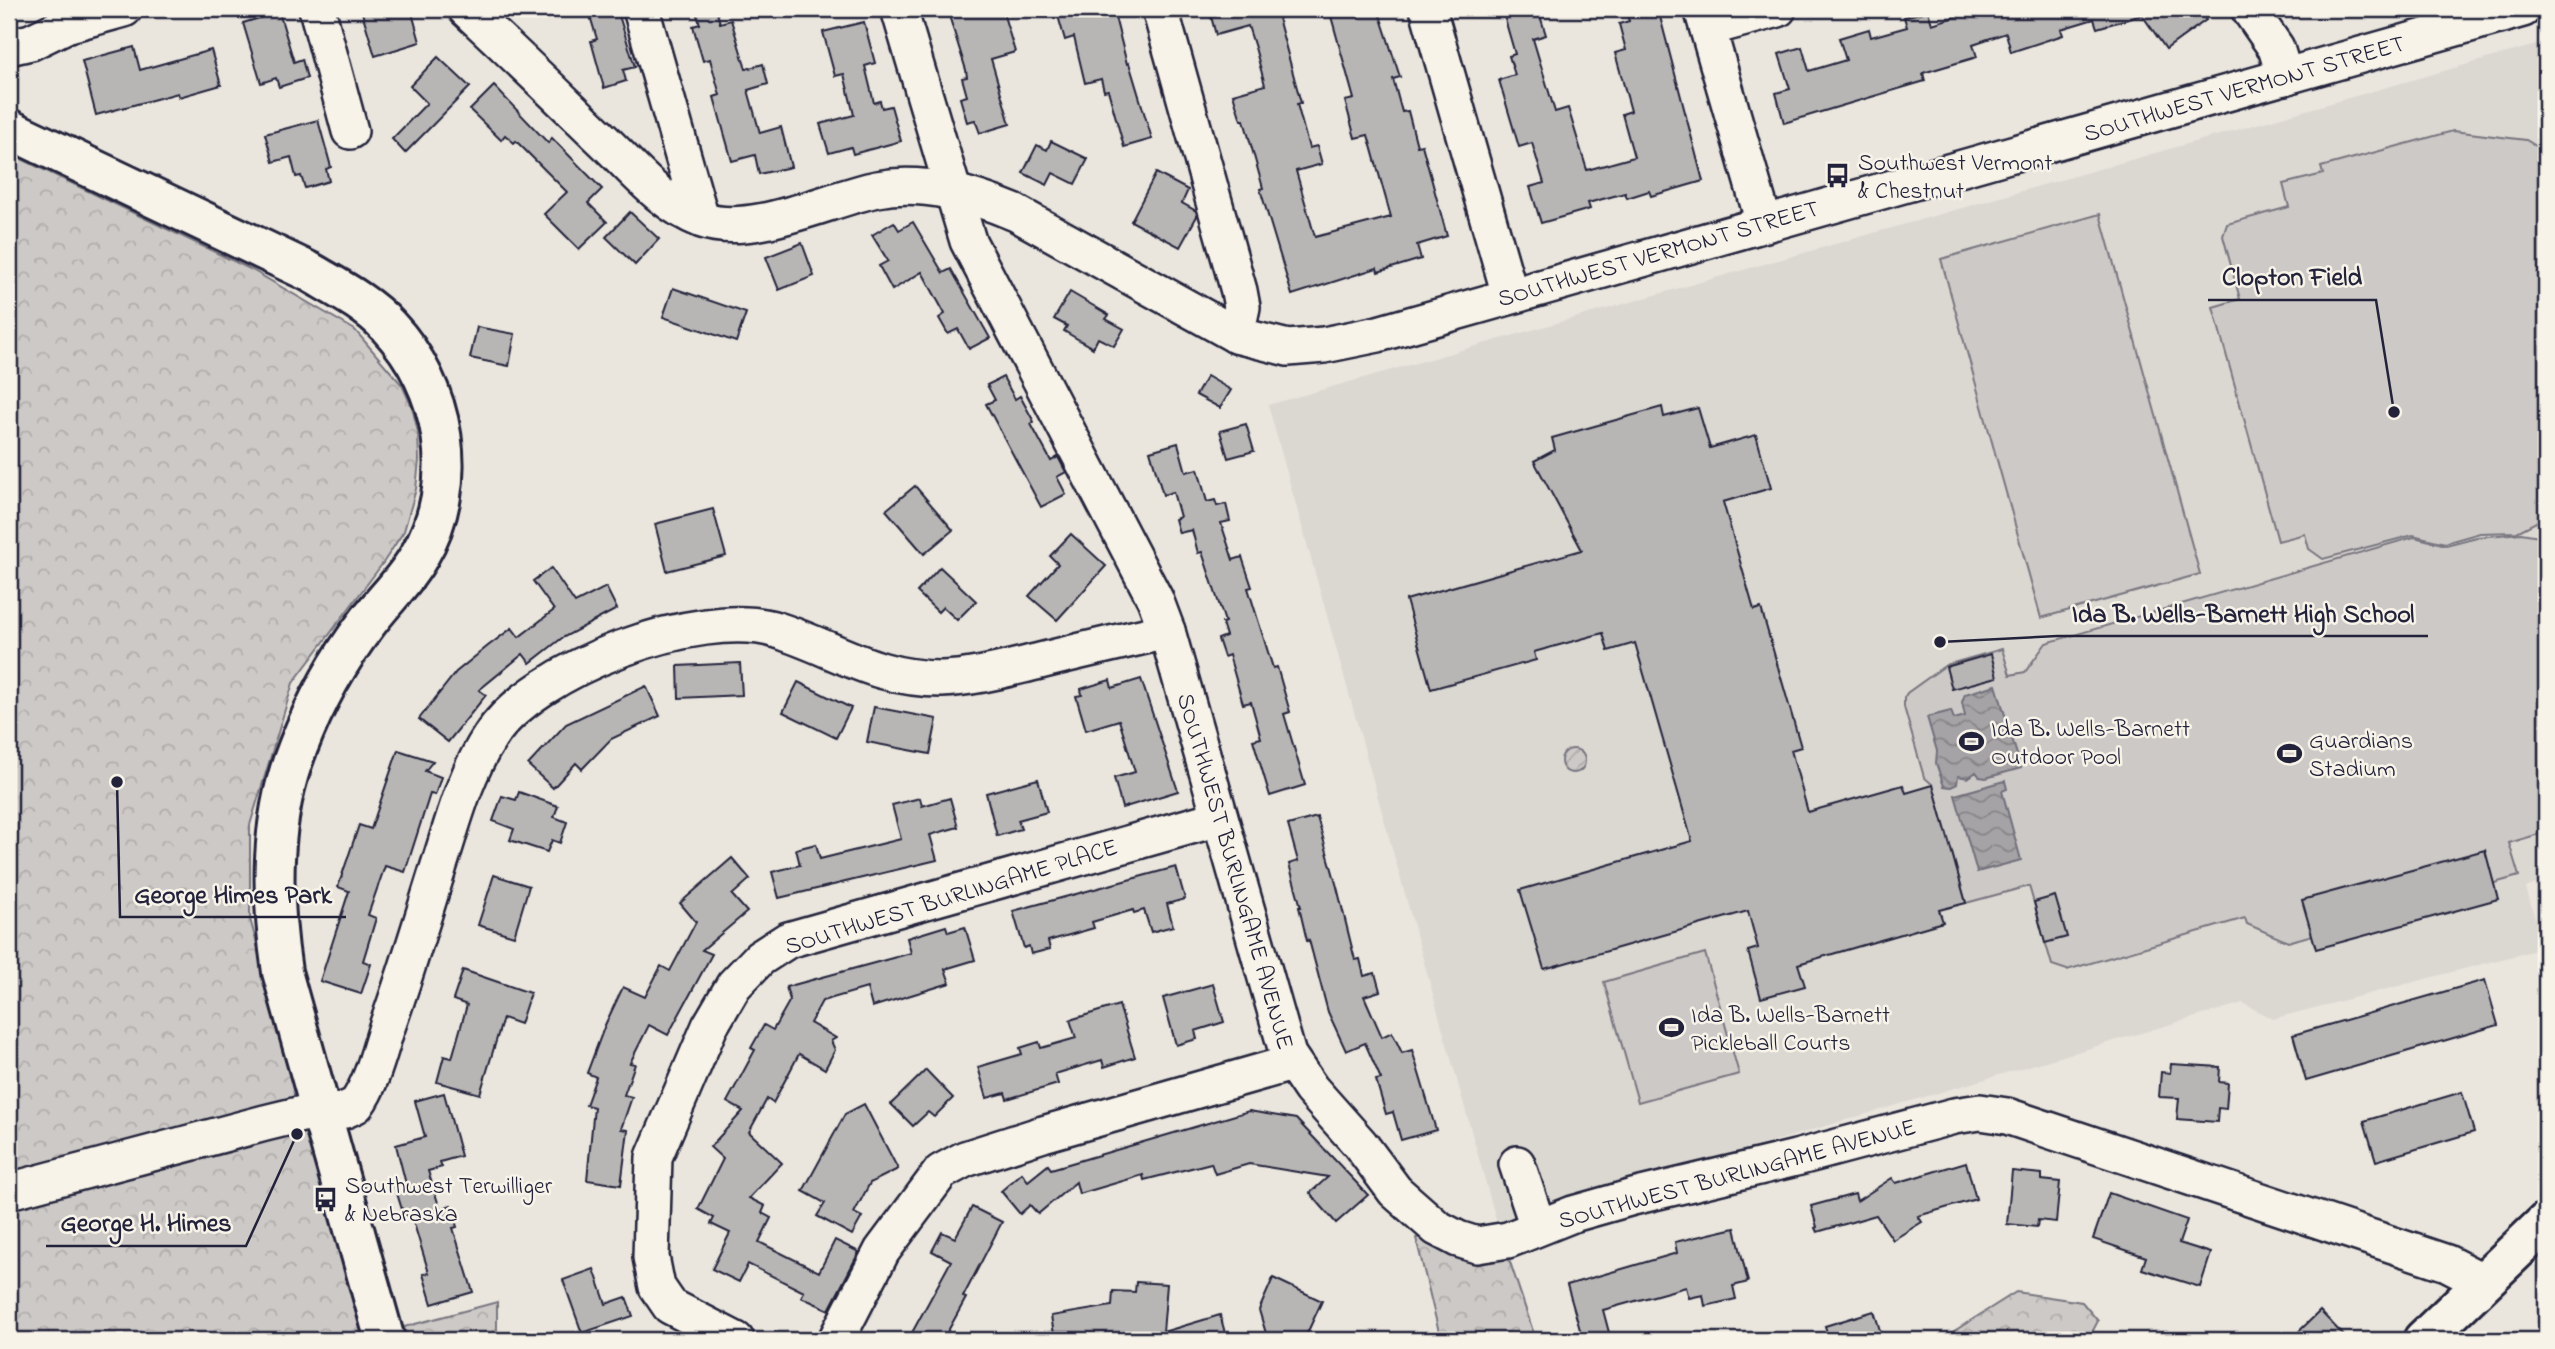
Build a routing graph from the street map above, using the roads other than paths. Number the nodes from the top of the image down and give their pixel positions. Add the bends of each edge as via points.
1 (124, 9) edge
2 (317, 9) edge
3 (466, 9) edge
4 (641, 9) edge
5 (899, 9) edge
6 (1160, 9) edge
7 (1429, 9) edge
8 (1778, 9) edge
9 (2249, 9) edge
10 (2523, 9) edge
11 (1705, 18) edge
12 (66, 25) junction
13 (9, 26) edge
14 (9, 47) edge
15 (2285, 77) junction
16 (9, 130) edge
17 (350, 131) dead end
18 (953, 192) junction
19 (701, 219) junction
20 (1764, 223) junction
21 (1510, 295) junction
22 (1236, 335) junction
23 (1167, 631) junction
24 (1219, 818) junction
25 (1292, 1063) junction
26 (323, 1112) junction
27 (1517, 1164) dead end
28 (9, 1191) edge
29 (2546, 1222) edge
30 (1538, 1227) junction
31 (2484, 1282) junction
32 (385, 1340) edge
33 (736, 1340) edge
34 (836, 1340) edge
35 (2423, 1340) edge

1 - 12 street
2 - 17 street
3 - 19 street via 661,196
4 - 19 street
5 - 18 street, SOUTHWEST BURLINGAME AVENUE
6 - 22 street via 1240,291
7 - 21 street
8 - 11 street
9 - 15 street via 2273,42
10 - 15 street, SOUTHWEST VERMONT STREET
11 - 20 street
12 - 13 street via 30,32
12 - 14 street via 32,42
15 - 20 street, SOUTHWEST VERMONT STREET
16 - 26 main road via 343,291 380,318 403,343 433,401 442,440 443,478 429,537 320,696 297,750 277,827 275,899 282,972
18 - 19 street, SOUTHWEST VERMONT STREET via 878,189 762,220 738,224
18 - 22 street, SOUTHWEST VERMONT STREET via 1016,213
18 - 23 street, SOUTHWEST BURLINGAME AVENUE via 968,241 1144,574
20 - 21 street, SOUTHWEST VERMONT STREET
21 - 22 street, SOUTHWEST VERMONT STREET via 1324,345 1288,348
23 - 24 street, SOUTHWEST BURLINGAME AVENUE
23 - 26 street via 944,679 883,672 776,630 714,626 648,639 581,665 541,687 507,713 475,762 359,1101 353,1108
24 - 25 street, SOUTHWEST BURLINGAME AVENUE
24 - 33 street, SOUTHWEST BURLINGAME PLACE via 788,940 760,958 734,985 710,1026 654,1157 651,1257 657,1287 670,1306
25 - 30 street, SOUTHWEST BURLINGAME AVENUE via 1395,1191 1437,1228 1477,1245 1508,1240
25 - 34 street via 1043,1133 965,1159 941,1172 882,1251
26 - 28 street
26 - 32 main road
27 - 30 street
29 - 31 main road
30 - 31 street, SOUTHWEST BURLINGAME AVENUE via 1633,1197 1980,1112 2007,1116 2427,1256
31 - 35 main road

